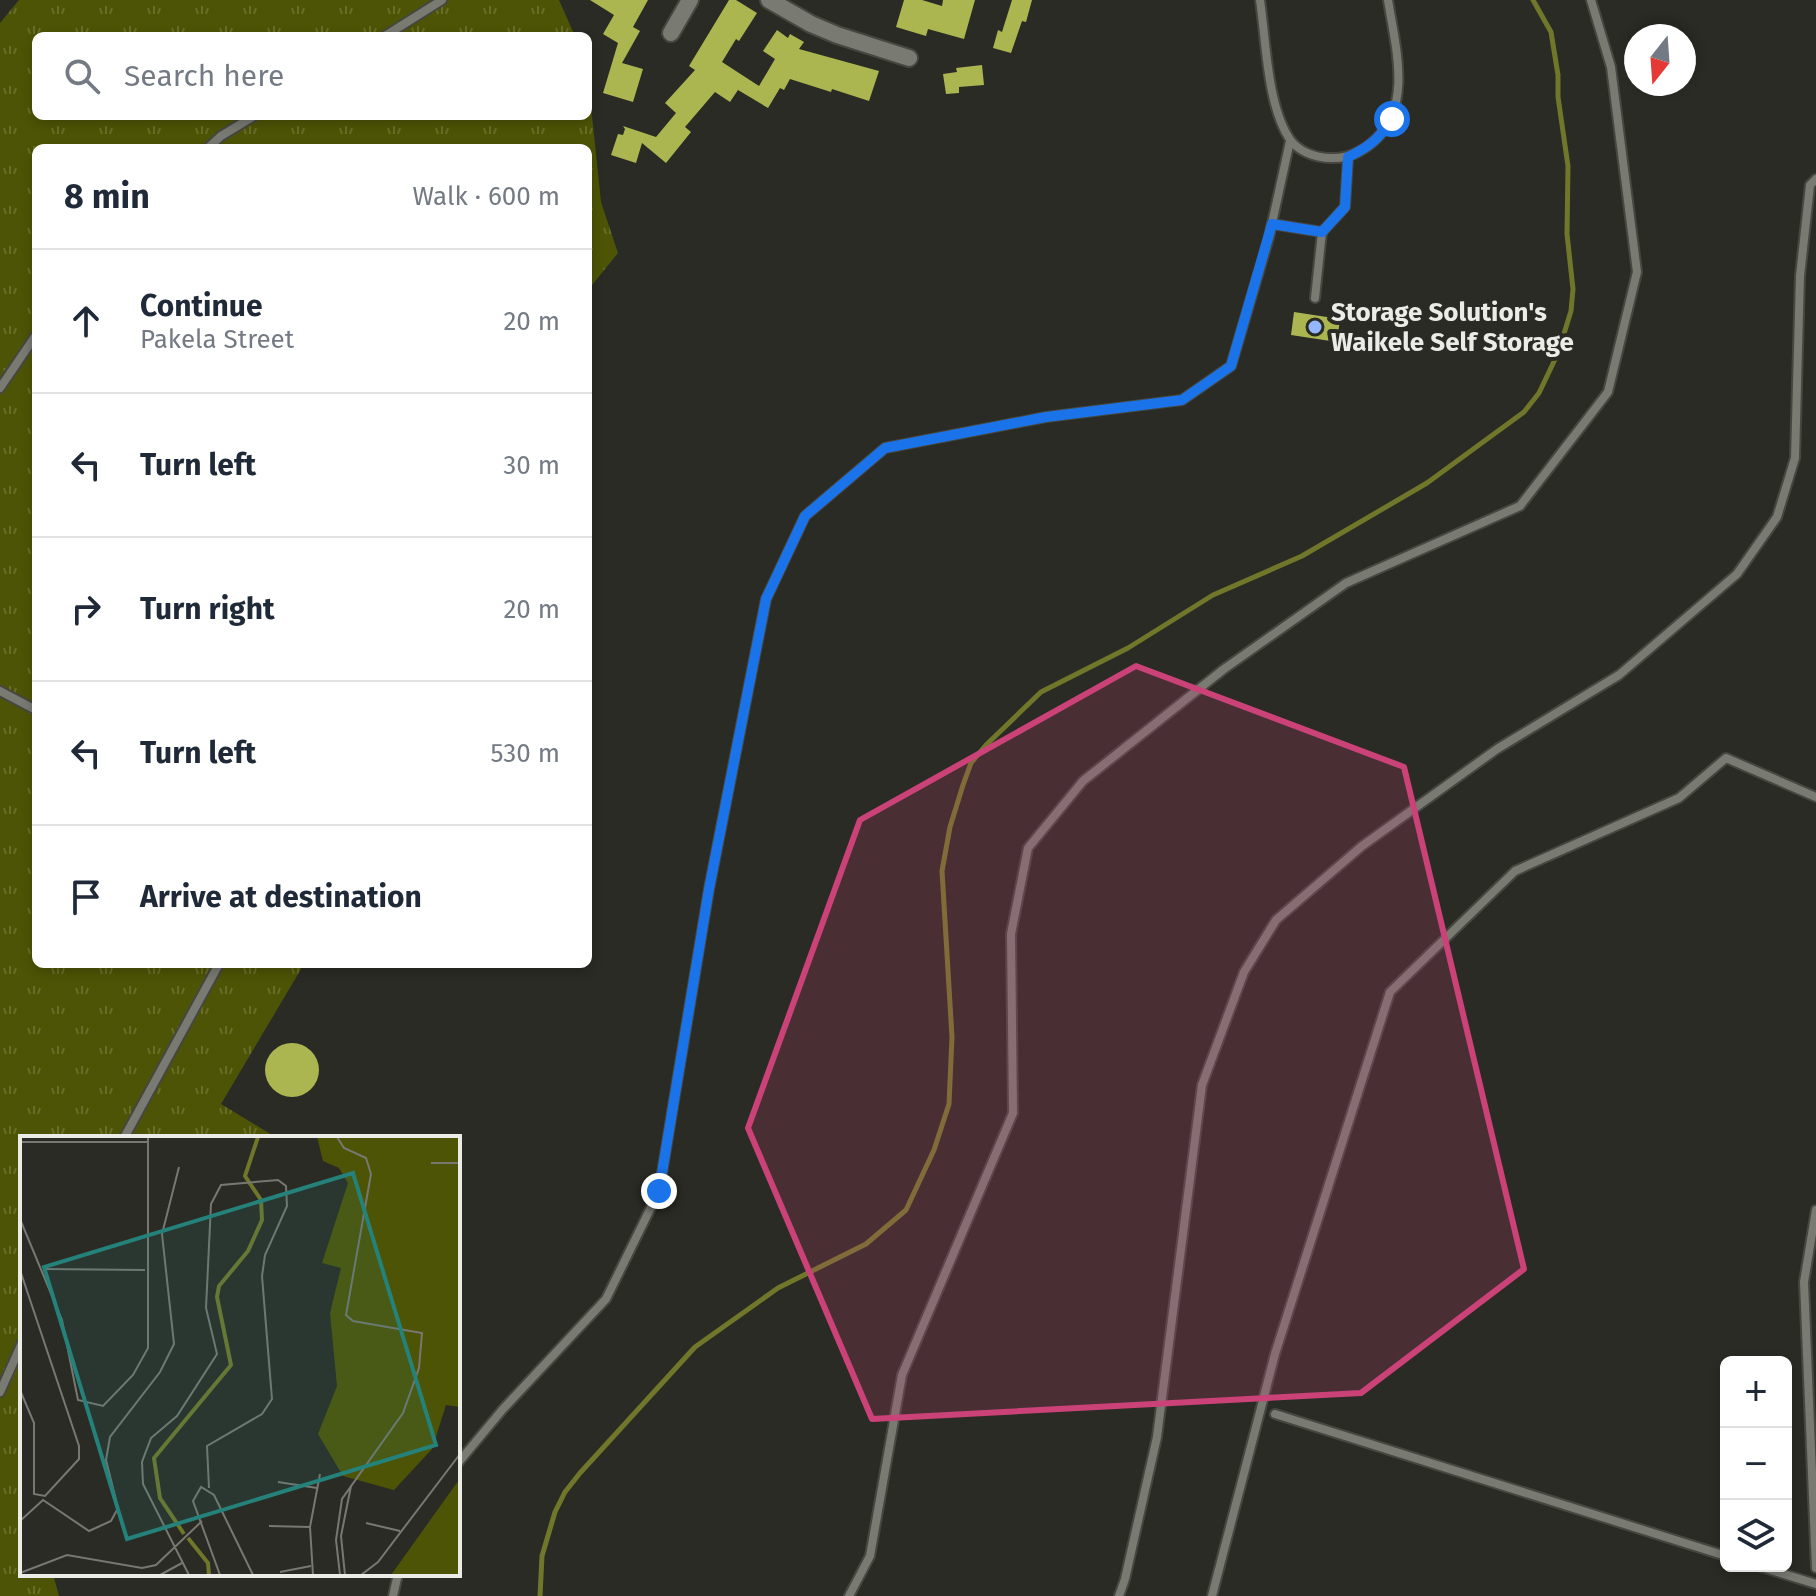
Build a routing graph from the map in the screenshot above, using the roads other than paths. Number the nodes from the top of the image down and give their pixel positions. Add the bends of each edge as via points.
1 (442, 0) edge
2 (690, 0) edge
3 (769, 0) edge
4 (1260, 0) edge
5 (1388, 0) edge
6 (1591, 0) edge
7 (391, 32) edge
8 (671, 33) dead end
9 (909, 58) dead end
10 (247, 120) edge
11 (1290, 141) junction
12 (212, 144) edge
13 (1348, 157) junction
14 (1816, 179) edge
15 (1272, 224) junction
16 (1322, 232) junction
17 (1315, 298) dead end
18 (32, 341) edge
19 (0, 388) edge
20 (0, 691) edge
21 (32, 708) edge
22 (1816, 797) edge
23 (217, 968) edge
24 (125, 1136) edge
25 (1816, 1210) edge
26 (20, 1347) edge
27 (0, 1392) edge
28 (1275, 1414) dead end
29 (460, 1461) edge
30 (1720, 1554) edge
31 (1816, 1568) edge
32 (1777, 1572) edge
33 (398, 1576) edge
34 (1816, 1584) edge
35 (393, 1596) edge
36 (849, 1596) edge
37 (1119, 1596) edge
38 (1212, 1596) edge

1 - 7 lane
2 - 8 street
3 - 9 street via 837,35
4 - 11 lane via 1273,97
5 - 13 lane via 1397,57 1392,119 1367,148
6 - 36 lane via 1611,67 1637,272 1608,392 1520,506 1346,583 1224,669 1083,781 1028,848 1011,934 1013,1113 902,1375 870,1556
10 - 12 lane
11 - 13 lane via 1319,157
11 - 15 lane
13 - 16 lane via 1345,207
14 - 37 lane via 1810,185 1800,276 1795,458 1777,517 1737,574 1619,675 1497,749 1362,846 1276,920 1244,972 1202,1085 1157,1437
15 - 16 lane
15 - 29 lane via 1231,366 1182,400 1046,417 885,448 805,516 766,599 709,889 659,1191 606,1299
16 - 17 lane
18 - 19 lane
20 - 21 lane
22 - 38 lane via 1726,758 1679,798 1515,871 1390,992 1275,1354
23 - 24 lane
25 - 31 lane via 1804,1282
26 - 27 lane
28 - 30 lane
32 - 34 lane
33 - 35 lane

